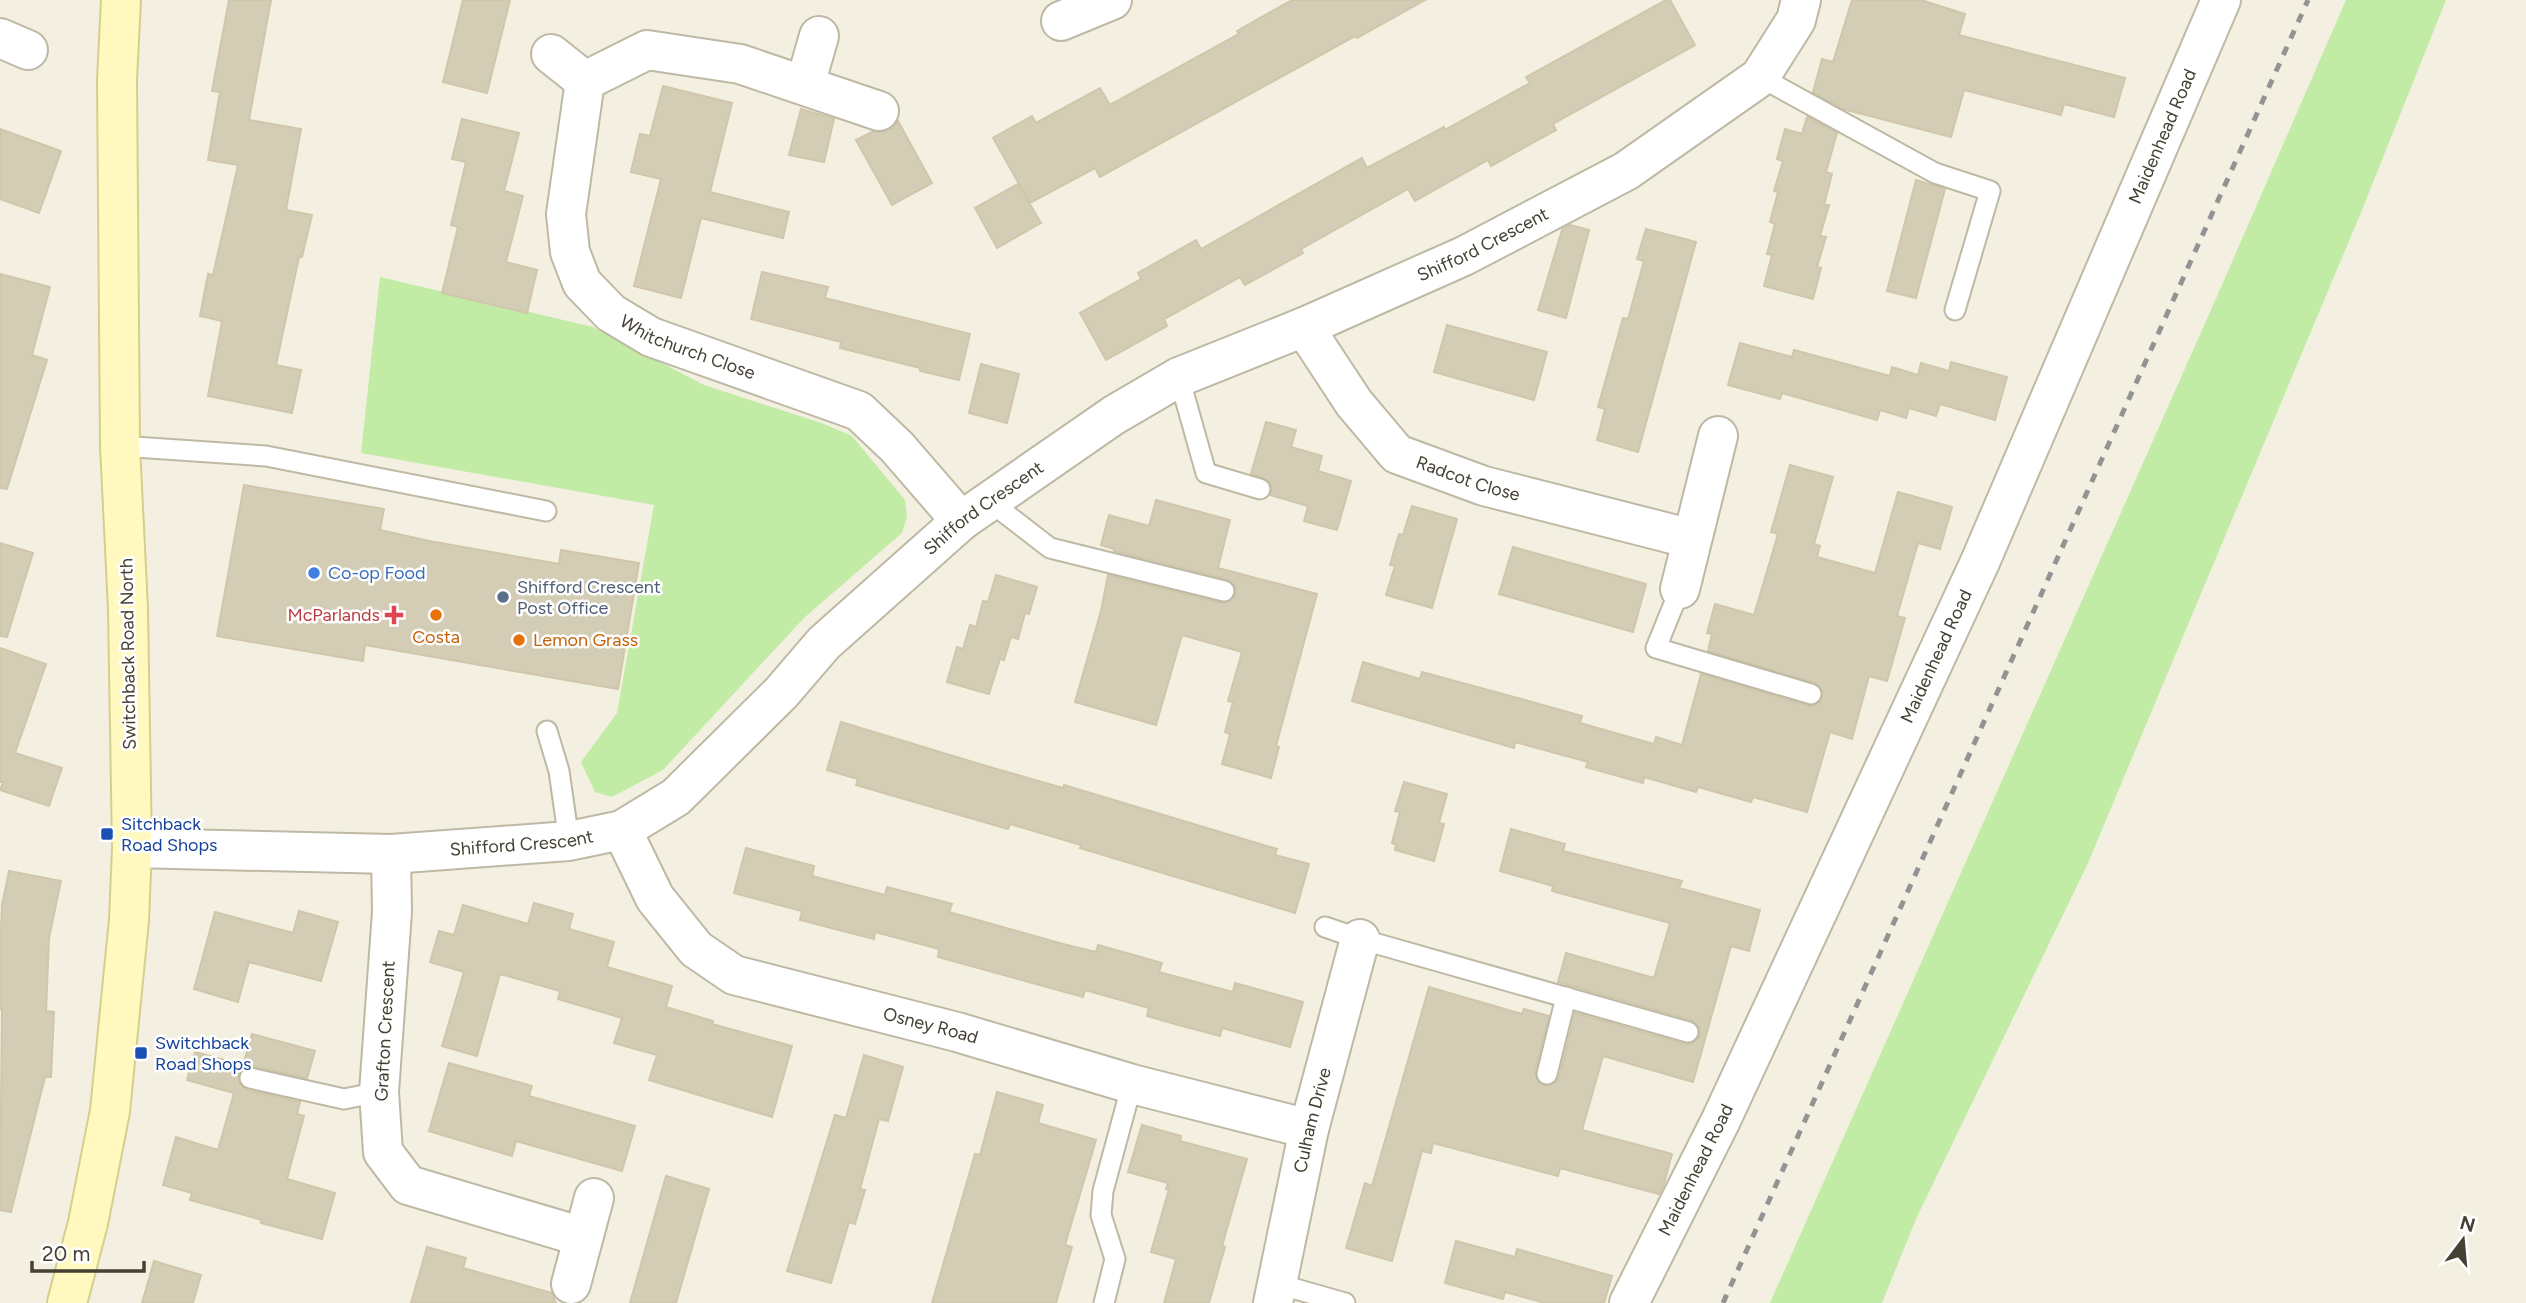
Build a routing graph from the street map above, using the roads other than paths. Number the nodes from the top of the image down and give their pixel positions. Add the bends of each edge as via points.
1 (121, 0) edge
2 (1112, 0) edge
3 (1801, 0) edge
4 (2221, 0) edge
5 (1061, 21) dead end
6 (819, 36) dead end
7 (551, 54) dead end
8 (1760, 77) junction
9 (585, 81) junction
10 (805, 85) junction
11 (879, 111) dead end
12 (1955, 310) dead end
13 (1304, 327) junction
14 (1179, 377) junction
15 (1718, 436) dead end
16 (120, 446) junction
17 (1260, 489) dead end
18 (546, 511) dead end
19 (975, 511) junction
20 (1692, 539) junction
21 (1680, 589) joint
22 (1224, 592) dead end
23 (1811, 694) dead end
24 (547, 731) dead end
25 (622, 830) junction
26 (569, 841) junction
27 (132, 848) junction
28 (391, 855) junction
29 (1342, 933) joint
30 (1566, 998) junction
31 (1688, 1032) dead end
32 (1547, 1073) dead end
33 (250, 1078) dead end
34 (1132, 1084) junction
35 (379, 1091) junction
36 (1308, 1129) junction
37 (594, 1198) dead end
38 (583, 1237) junction
39 (568, 1294) edge
40 (1275, 1294) edge
41 (67, 1303) edge
42 (1104, 1303) edge
43 (1345, 1303) edge
44 (1629, 1303) edge

1 - 16 main road, Switchback Road North via 117,80
2 - 5 street
3 - 8 street, Shifford Crescent via 1796,20
4 - 44 street, Maidenhead Road via 1975,575 1721,1120
6 - 10 street
7 - 9 street
8 - 12 lane via 1935,173 1990,191
8 - 13 street, Shifford Crescent via 1626,171 1464,256
9 - 10 street via 648,50 740,64
9 - 19 street, Whitchurch Close via 566,214 570,252 582,282 611,313 651,337 859,411
10 - 11 street
13 - 14 street, Shifford Crescent
13 - 20 street, Radcot Close via 1354,403 1397,454 1484,486
14 - 17 lane via 1206,473
14 - 19 street, Shifford Crescent via 1114,415
15 - 20 street
16 - 18 lane via 266,456
16 - 27 main road, Switchback Road North
19 - 22 lane via 1050,548
19 - 25 street, Shifford Crescent via 824,643 677,797
20 - 21 street
21 - 23 lane via 1656,648
24 - 26 lane via 559,771
25 - 26 street, Shifford Crescent
25 - 34 street, Osney Road via 655,898 695,949 734,975 957,1032
26 - 28 street, Shifford Crescent
27 - 28 street, Shifford Crescent
27 - 41 main road, Switchback Road North via 110,1111
28 - 35 street, Grafton Crescent via 392,912
29 - 30 lane
29 - 36 street, Culham Drive
30 - 31 lane
30 - 32 lane
33 - 35 lane via 344,1099
34 - 36 street, Osney Road
34 - 42 lane via 1103,1191 1101,1215 1115,1259
35 - 38 street, Grafton Crescent via 383,1152 408,1185
36 - 40 street, Culham Drive
37 - 38 street
38 - 39 street
40 - 43 lane

